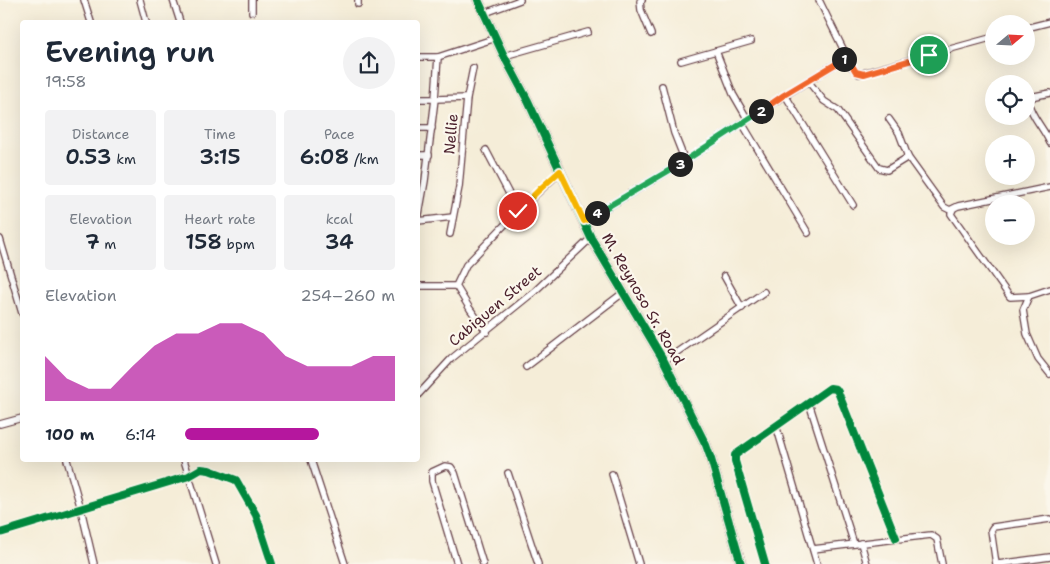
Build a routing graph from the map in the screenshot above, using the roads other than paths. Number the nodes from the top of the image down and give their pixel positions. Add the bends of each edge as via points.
1 (84, 0) edge
2 (140, 0) edge
3 (174, 0) edge
4 (252, 0) edge
5 (478, 0) edge
6 (520, 0) edge
7 (642, 0) edge
8 (819, 0) edge
9 (252, 12) dead end
10 (485, 13) junction
11 (90, 20) edge
12 (145, 20) edge
13 (179, 20) edge
14 (1050, 22) edge
15 (1035, 26) edge
16 (588, 32) dead end
17 (651, 34) dead end
18 (496, 38) junction
19 (751, 40) dead end
20 (985, 40) edge
21 (716, 51) junction
22 (504, 56) junction
23 (420, 57) edge
24 (438, 57) junction
25 (847, 57) junction
26 (681, 61) dead end
27 (473, 68) dead end
28 (808, 81) junction
29 (662, 86) dead end
30 (1050, 93) edge
31 (784, 95) junction
32 (468, 98) junction
33 (420, 99) edge
34 (436, 99) junction
35 (889, 119) dead end
36 (745, 122) junction
37 (420, 128) edge
38 (432, 128) junction
39 (1050, 143) edge
40 (486, 150) dead end
41 (420, 155) edge
42 (428, 155) junction
43 (908, 157) junction
44 (685, 161) junction
45 (560, 171) junction
46 (420, 181) edge
47 (425, 181) junction
48 (1050, 187) edge
49 (853, 205) dead end
50 (953, 209) junction
51 (420, 210) edge
52 (518, 211) junction
53 (453, 217) junction
54 (420, 221) edge
55 (584, 221) junction
56 (808, 233) dead end
57 (450, 234) dead end
58 (591, 238) junction
59 (0, 239) edge
60 (724, 276) dead end
61 (420, 286) edge
62 (456, 286) junction
63 (1050, 289) edge
64 (624, 292) junction
65 (764, 292) dead end
66 (1029, 296) junction
67 (20, 306) edge
68 (742, 308) junction
69 (487, 332) junction
70 (664, 361) junction
71 (526, 367) dead end
72 (1050, 374) edge
73 (420, 393) edge
74 (809, 403) junction
75 (20, 419) edge
76 (0, 424) edge
77 (776, 425) junction
78 (68, 462) edge
79 (185, 462) edge
80 (312, 462) edge
81 (508, 473) dead end
82 (612, 474) dead end
83 (189, 476) junction
84 (81, 510) junction
85 (1050, 519) edge
86 (0, 533) edge
87 (896, 538) junction
88 (861, 543) junction
89 (854, 544) junction
90 (813, 549) junction
91 (1050, 557) edge
92 (94, 564) edge
93 (216, 564) edge
94 (272, 564) edge
95 (345, 564) edge
96 (457, 564) edge
97 (483, 564) edge
98 (538, 564) edge
99 (639, 564) edge
100 (741, 564) edge
101 (765, 564) edge
102 (818, 564) edge
103 (867, 564) edge
104 (942, 564) edge
105 (997, 564) edge

1 - 11 street
2 - 12 street
3 - 13 street
4 - 9 street
5 - 10 street, M. Reynoso Sr. Road
6 - 10 street
7 - 17 street via 641,10
8 - 25 street
10 - 18 street, M. Reynoso Sr. Road
14 - 15 street
16 - 22 street
18 - 22 street, M. Reynoso Sr. Road
18 - 24 street
19 - 21 street
20 - 25 street via 864,74 856,72
21 - 26 street
21 - 36 street
22 - 45 street, M. Reynoso Sr. Road
23 - 24 street
24 - 34 street, Nellie
25 - 28 street
27 - 32 street
28 - 31 street
28 - 43 street via 824,101 838,110 879,168 887,170
29 - 44 street
30 - 39 street via 1028,101
31 - 36 street
31 - 49 street
32 - 34 street, Nellie
32 - 53 street, Nellie
33 - 34 street
34 - 38 street
35 - 43 street via 899,133
36 - 44 street
36 - 56 street
37 - 38 street
38 - 42 street
40 - 52 street
41 - 42 street
42 - 47 street
43 - 50 street via 944,207
44 - 55 street
45 - 52 street
45 - 55 street, M. Reynoso Sr. Road
46 - 47 street
47 - 51 street
48 - 50 street
50 - 66 street via 951,214 1010,297
52 - 62 street via 466,265
53 - 54 street
53 - 57 street, Nellie
55 - 58 street, M. Reynoso Sr. Road
58 - 64 street, M. Reynoso Sr. Road
58 - 69 street, Cabiguen Street
59 - 67 street
60 - 68 street
61 - 62 street
62 - 69 street
63 - 66 street
64 - 70 street, M. Reynoso Sr. Road
64 - 71 street
65 - 68 street
66 - 72 street via 1023,310 1027,334 1038,360
68 - 70 street
69 - 73 street, Cabiguen Street via 451,359
70 - 100 street, M. Reynoso Sr. Road via 711,459
74 - 77 street
74 - 87 street via 830,388 836,389
74 - 89 street
75 - 76 street
77 - 90 street
77 - 101 street via 736,452 734,457
78 - 84 street
79 - 83 street
80 - 95 street
81 - 98 street
82 - 99 street
83 - 84 street
83 - 93 street
83 - 94 street via 201,469 236,480 256,515
84 - 86 street
84 - 92 street
85 - 105 street via 995,525 991,530
87 - 88 street
87 - 104 street via 935,537
88 - 89 street
88 - 103 street
89 - 90 street
90 - 102 street
91 - 105 street
96 - 97 street via 431,474 444,466 451,467 455,473

